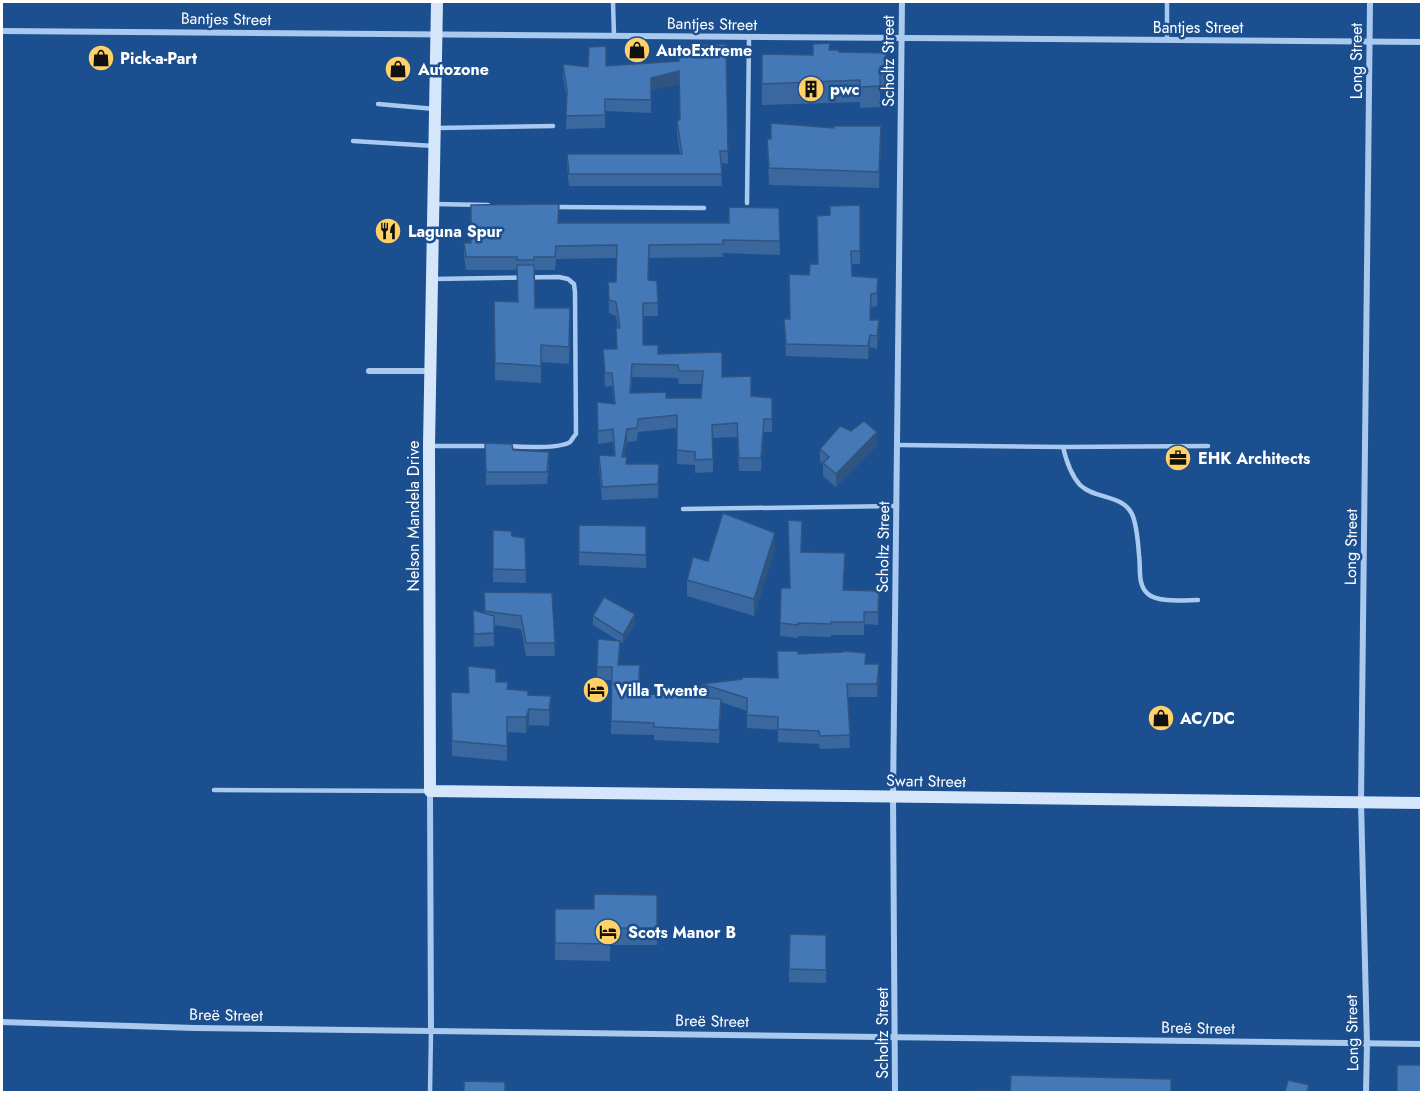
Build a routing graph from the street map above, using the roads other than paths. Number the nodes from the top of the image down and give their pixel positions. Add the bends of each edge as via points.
1 (437, 2) edge
2 (613, 2) edge
3 (902, 2) edge
4 (1167, 2) edge
5 (1370, 2) edge
6 (2, 31) edge
7 (436, 35) junction
8 (614, 36) junction
9 (748, 38) junction
10 (902, 38) junction
11 (1167, 40) junction
12 (1370, 42) junction
13 (1422, 42) edge
14 (378, 104) dead end
15 (435, 108) junction
16 (553, 126) dead end
17 (434, 128) junction
18 (352, 141) dead end
19 (434, 146) junction
20 (747, 203) dead end
21 (433, 204) junction
22 (493, 205) edge
23 (552, 207) edge
24 (704, 208) dead end
25 (432, 279) junction
26 (369, 371) dead end
27 (430, 371) junction
28 (898, 445) junction
29 (429, 446) junction
30 (494, 446) edge
31 (505, 446) edge
32 (1208, 446) dead end
33 (1063, 447) junction
34 (897, 506) junction
35 (683, 509) dead end
36 (1198, 600) dead end
37 (214, 790) dead end
38 (430, 791) junction
39 (893, 797) junction
40 (1361, 802) junction
41 (1422, 803) edge
42 (2, 1022) edge
43 (431, 1032) junction
44 (896, 1037) junction
45 (1367, 1044) junction
46 (1422, 1044) edge
47 (430, 1092) edge
48 (895, 1092) edge
49 (1366, 1092) edge

1 - 7 main road, Nelson Mandela Drive
2 - 8 lane
3 - 10 street, Scholtz Street
4 - 11 lane
5 - 12 street, Long Street
6 - 7 street, Bantjes Street
7 - 8 street, Bantjes Street
7 - 15 main road, Nelson Mandela Drive
8 - 9 street, Bantjes Street
9 - 10 street, Bantjes Street
9 - 20 lane
10 - 11 street, Bantjes Street
10 - 28 street, Scholtz Street
11 - 12 street, Bantjes Street
12 - 13 street, Bantjes Street
12 - 40 street, Long Street
14 - 15 lane
15 - 17 main road, Nelson Mandela Drive
16 - 17 lane
17 - 19 main road, Nelson Mandela Drive
18 - 19 lane
19 - 21 main road, Nelson Mandela Drive
21 - 22 lane
21 - 25 main road, Nelson Mandela Drive
23 - 24 lane
25 - 27 main road, Nelson Mandela Drive
25 - 31 lane via 559,277 574,284 576,434 564,445
26 - 27 street
27 - 29 main road, Nelson Mandela Drive
28 - 33 lane
28 - 34 street, Scholtz Street
29 - 30 lane
29 - 38 main road, Nelson Mandela Drive
32 - 33 lane
33 - 36 lane via 1081,486 1121,503 1132,514 1146,593 1153,598
34 - 35 lane
34 - 39 street, Scholtz Street
37 - 38 lane
38 - 39 main road, Swart Street
38 - 43 street, Nelson Mandela Drive
39 - 40 main road, Swart Street
39 - 44 street, Scholtz Street
40 - 41 main road, Swart Street
40 - 45 street, Long Street
42 - 43 street, Breë Street
43 - 44 street, Breë Street
43 - 47 lane
44 - 45 street, Breë Street
44 - 48 street, Scholtz Street
45 - 46 street, Breë Street
45 - 49 street, Long Street

